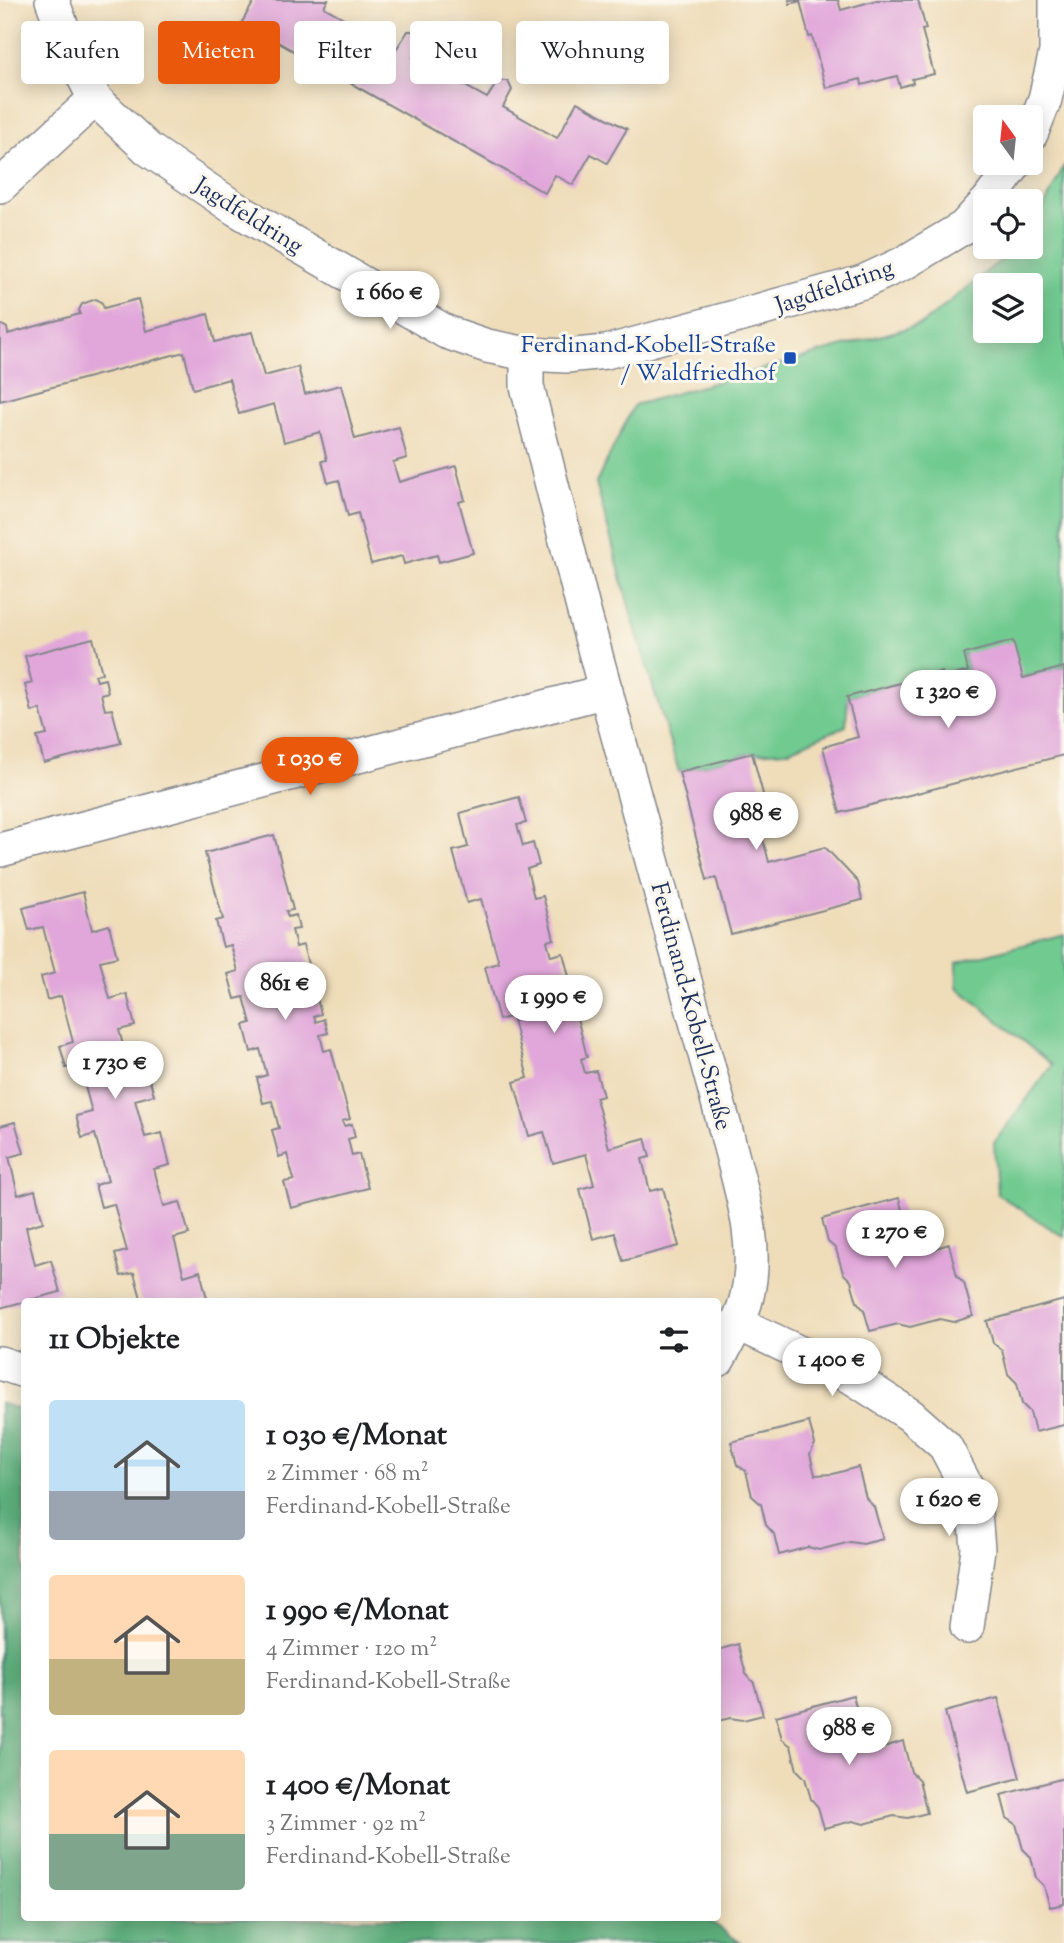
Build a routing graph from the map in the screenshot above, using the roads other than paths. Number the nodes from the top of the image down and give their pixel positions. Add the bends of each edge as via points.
1 (52, 0) edge
2 (1056, 0) edge
3 (95, 99) junction
4 (1043, 105) edge
5 (0, 186) edge
6 (973, 218) edge
7 (527, 354) junction
8 (606, 691) junction
9 (0, 850) edge
10 (737, 1323) junction
11 (721, 1354) edge
12 (0, 1363) edge
13 (21, 1370) edge
14 (967, 1627) dead end

1 - 3 street, Jagdfeldring
2 - 4 street via 1056,52
3 - 5 street
3 - 7 street, Jagdfeldring via 148,149 247,216 446,332
6 - 7 street, Jagdfeldring via 904,263 863,282 606,352
7 - 8 street, Ferdinand-Kobell-Straße via 527,386
8 - 9 street
8 - 10 street, Ferdinand-Kobell-Straße via 748,1223 752,1270
10 - 11 street, Ferdinand-Kobell-Straße
10 - 14 street via 853,1378 910,1415 945,1446 974,1501 978,1549
12 - 13 street

